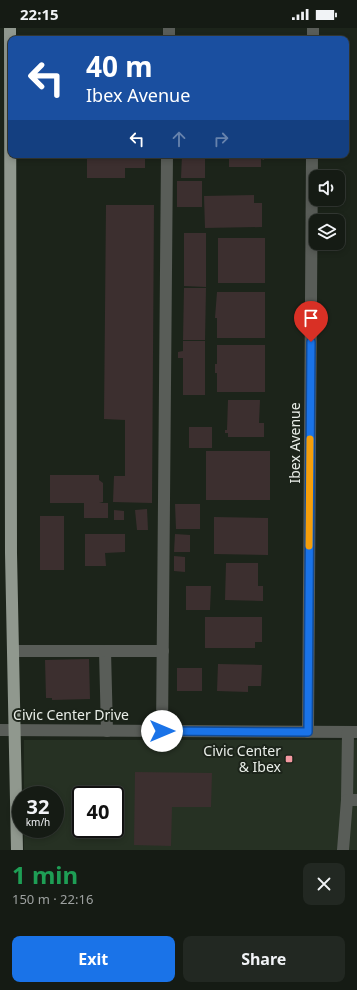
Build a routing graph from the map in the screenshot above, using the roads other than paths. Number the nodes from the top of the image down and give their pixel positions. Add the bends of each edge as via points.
1 (10, 158) edge
2 (167, 158) edge
3 (312, 158) edge
4 (13, 651) junction
5 (105, 651) junction
6 (163, 651) junction
7 (0, 730) edge
8 (16, 730) junction
9 (107, 730) junction
10 (162, 731) junction
11 (308, 732) junction
12 (352, 732) edge
13 (352, 800) edge
14 (17, 850) edge
15 (343, 850) edge

1 - 4 main road
2 - 6 street
3 - 11 street, Ibex Avenue
4 - 5 street
4 - 8 main road
5 - 6 street
5 - 9 street
6 - 10 street
7 - 8 street, Civic Center Drive
8 - 9 street, Civic Center Drive
8 - 14 main road
9 - 10 street, Civic Center Drive
10 - 11 street, Civic Center Drive
11 - 12 street, Civic Center Drive
12 - 13 street
13 - 15 street

